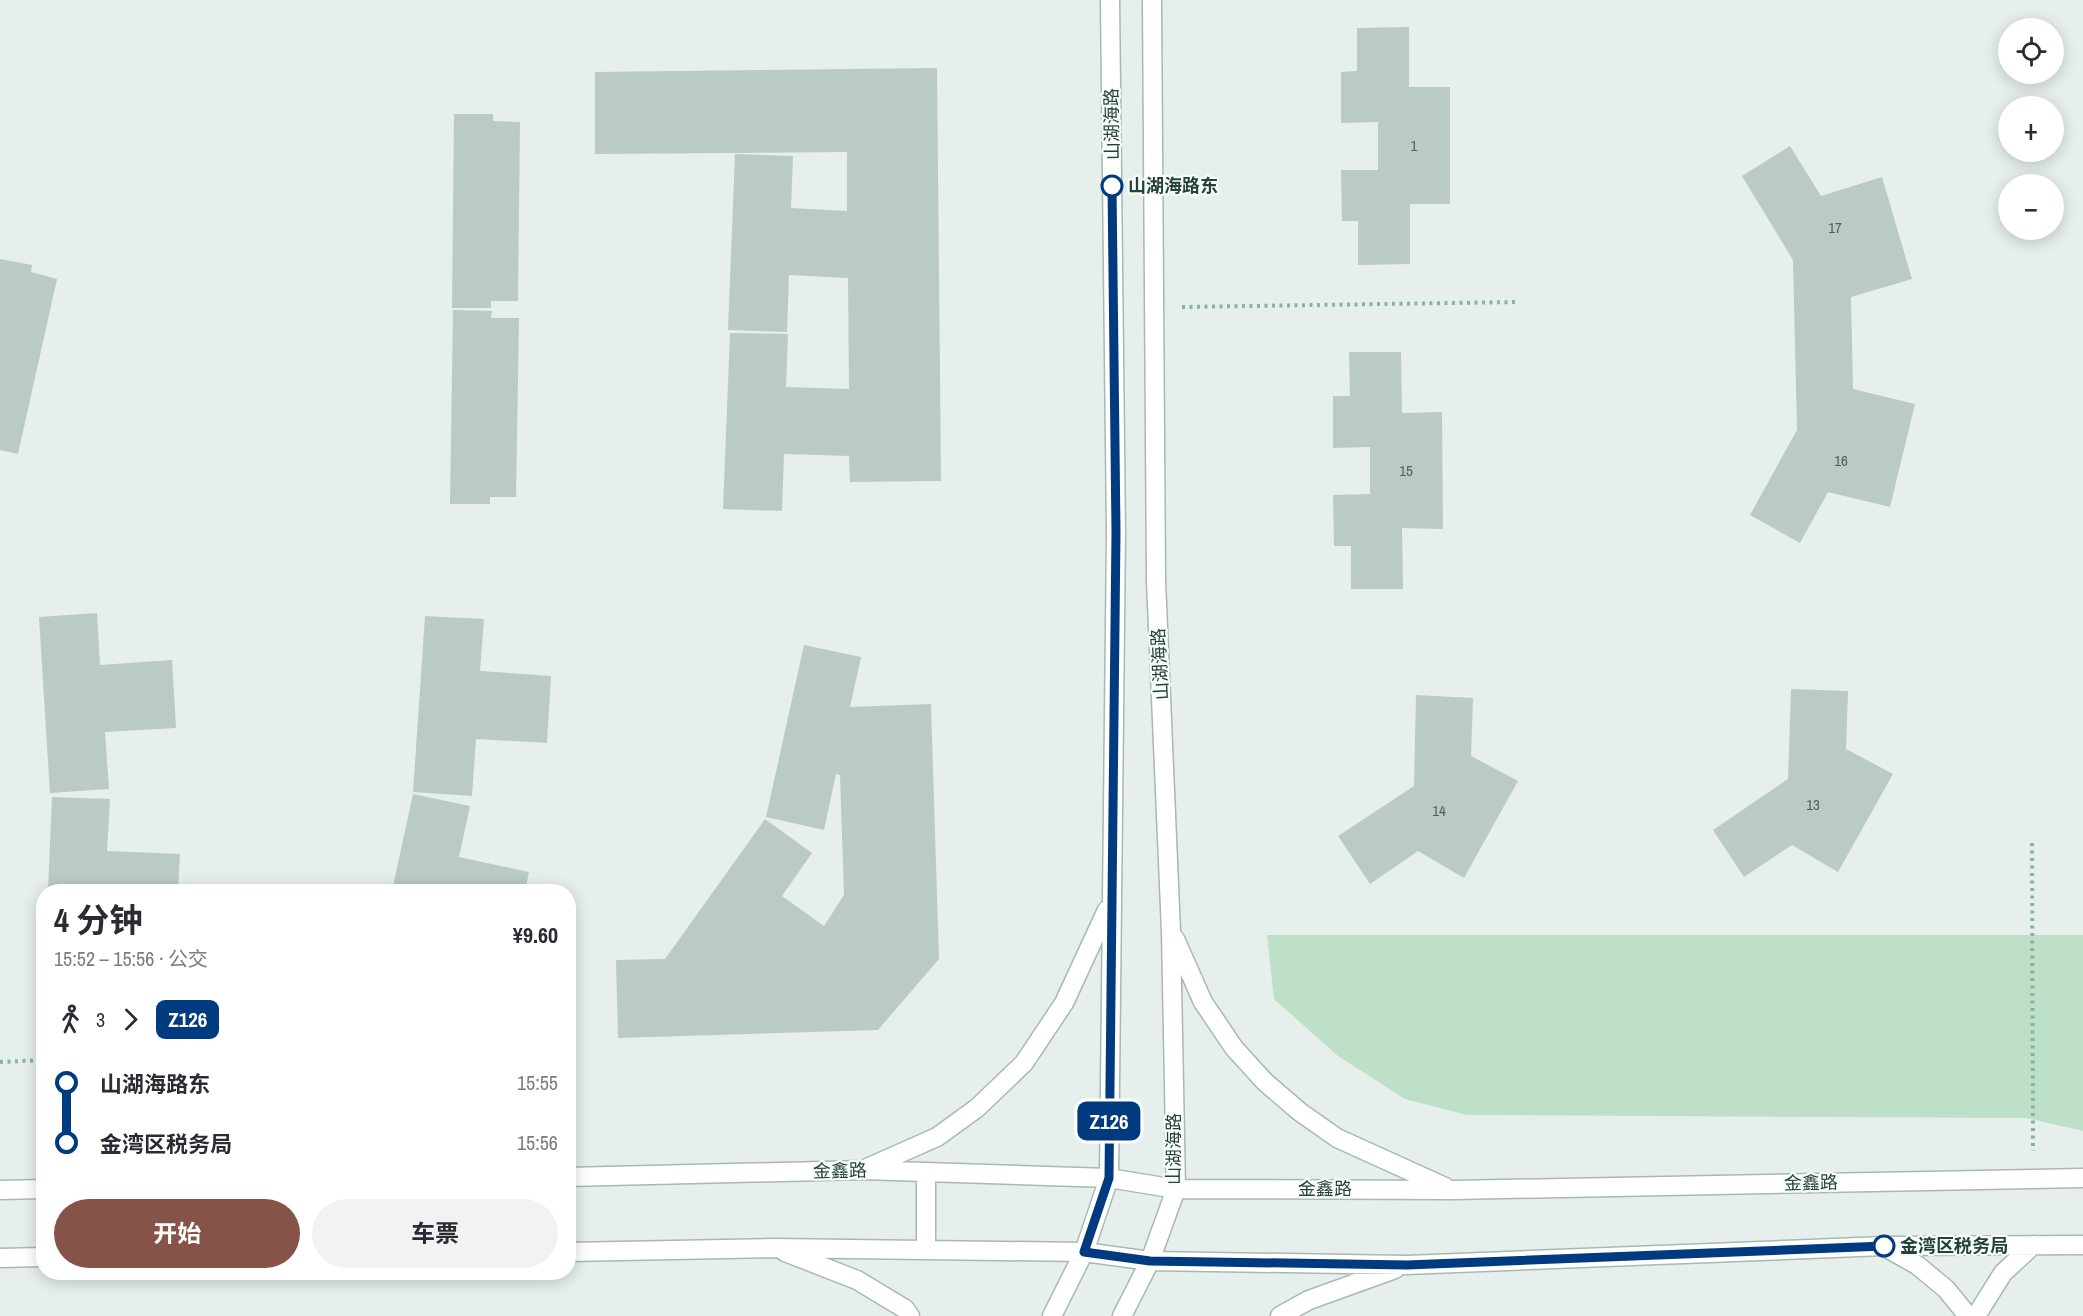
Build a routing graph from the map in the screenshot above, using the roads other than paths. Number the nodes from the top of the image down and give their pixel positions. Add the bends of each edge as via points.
1 (1110, 0) edge
2 (1152, 0) edge
3 (1110, 903) junction
4 (1172, 931) junction
5 (862, 1170) junction
6 (926, 1172) junction
7 (576, 1177) edge
8 (1109, 1178) junction
9 (2083, 1178) edge
10 (36, 1189) edge
11 (1176, 1189) junction
12 (0, 1190) edge
13 (1453, 1190) junction
14 (2033, 1245) junction
15 (2083, 1245) edge
16 (1884, 1246) junction
17 (775, 1248) junction
18 (926, 1250) junction
19 (576, 1252) edge
20 (1084, 1252) junction
21 (36, 1257) edge
22 (0, 1258) edge
23 (1150, 1261) junction
24 (1407, 1265) junction
25 (910, 1316) edge
26 (1052, 1316) edge
27 (1122, 1316) edge
28 (1280, 1316) edge
29 (1968, 1316) edge
30 (1976, 1316) edge

1 - 3 street, 山湖海路 via 1116,532
2 - 4 street, 山湖海路 via 1156,581
3 - 5 street via 1064,1003 1024,1063 977,1108 937,1137
3 - 8 street, 山湖海路
4 - 11 street, 山湖海路
4 - 13 street via 1203,1002 1234,1048 1265,1082 1337,1138
5 - 6 street, 金鑫路
5 - 7 street, 金鑫路
6 - 8 street, 金鑫路
6 - 18 street
8 - 11 street, 金鑫路
8 - 20 street, 山湖海路
9 - 13 street, 金鑫路
10 - 12 street
11 - 13 street, 金鑫路
11 - 23 street, 山湖海路
14 - 15 street
14 - 16 street
14 - 30 street via 2003,1273
16 - 24 street
16 - 29 street via 1939,1283
17 - 18 street
17 - 19 street
17 - 25 street via 857,1280
18 - 20 street
20 - 23 street
20 - 26 street, 山湖海路
21 - 22 street
23 - 24 street
23 - 27 street, 山湖海路
24 - 28 street via 1310,1300

